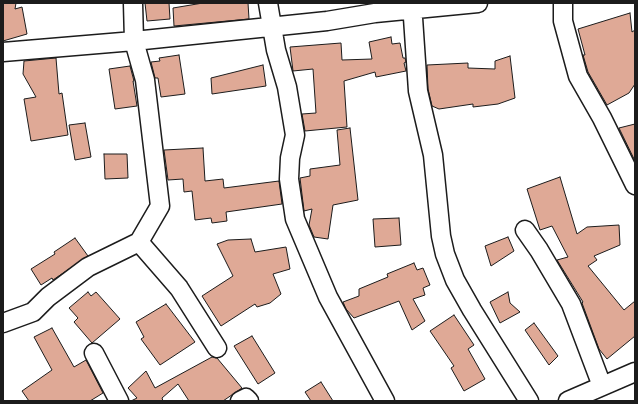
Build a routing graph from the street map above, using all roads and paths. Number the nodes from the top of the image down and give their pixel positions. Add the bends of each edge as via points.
1 (133, 3) edge
2 (268, 3) edge
3 (478, 3) edge
4 (562, 3) edge
5 (412, 6) edge
6 (273, 26) junction
7 (134, 41) junction
8 (3, 52) edge
9 (635, 185) edge
10 (525, 230) dead end
11 (139, 242) junction
12 (3, 323) edge
13 (217, 348) dead end
14 (94, 353) dead end
15 (635, 372) edge
16 (602, 386) junction
17 (119, 401) edge
18 (240, 401) edge
19 (249, 401) edge
20 (385, 401) edge
21 (529, 401) edge
22 (568, 401) edge

1 - 7 street
2 - 6 street
3 - 5 street
4 - 9 street via 563,21 578,76
5 - 6 street via 327,21
5 - 21 street via 418,91 433,155 445,254 472,310
6 - 7 street
6 - 20 street via 295,135 289,179 295,219 328,297
7 - 8 street
7 - 11 street via 145,80 160,206
10 - 16 street via 571,304
11 - 12 street via 88,267 32,312
11 - 13 street via 179,288
14 - 17 street
15 - 16 street
16 - 22 street
18 - 19 street via 246,398

